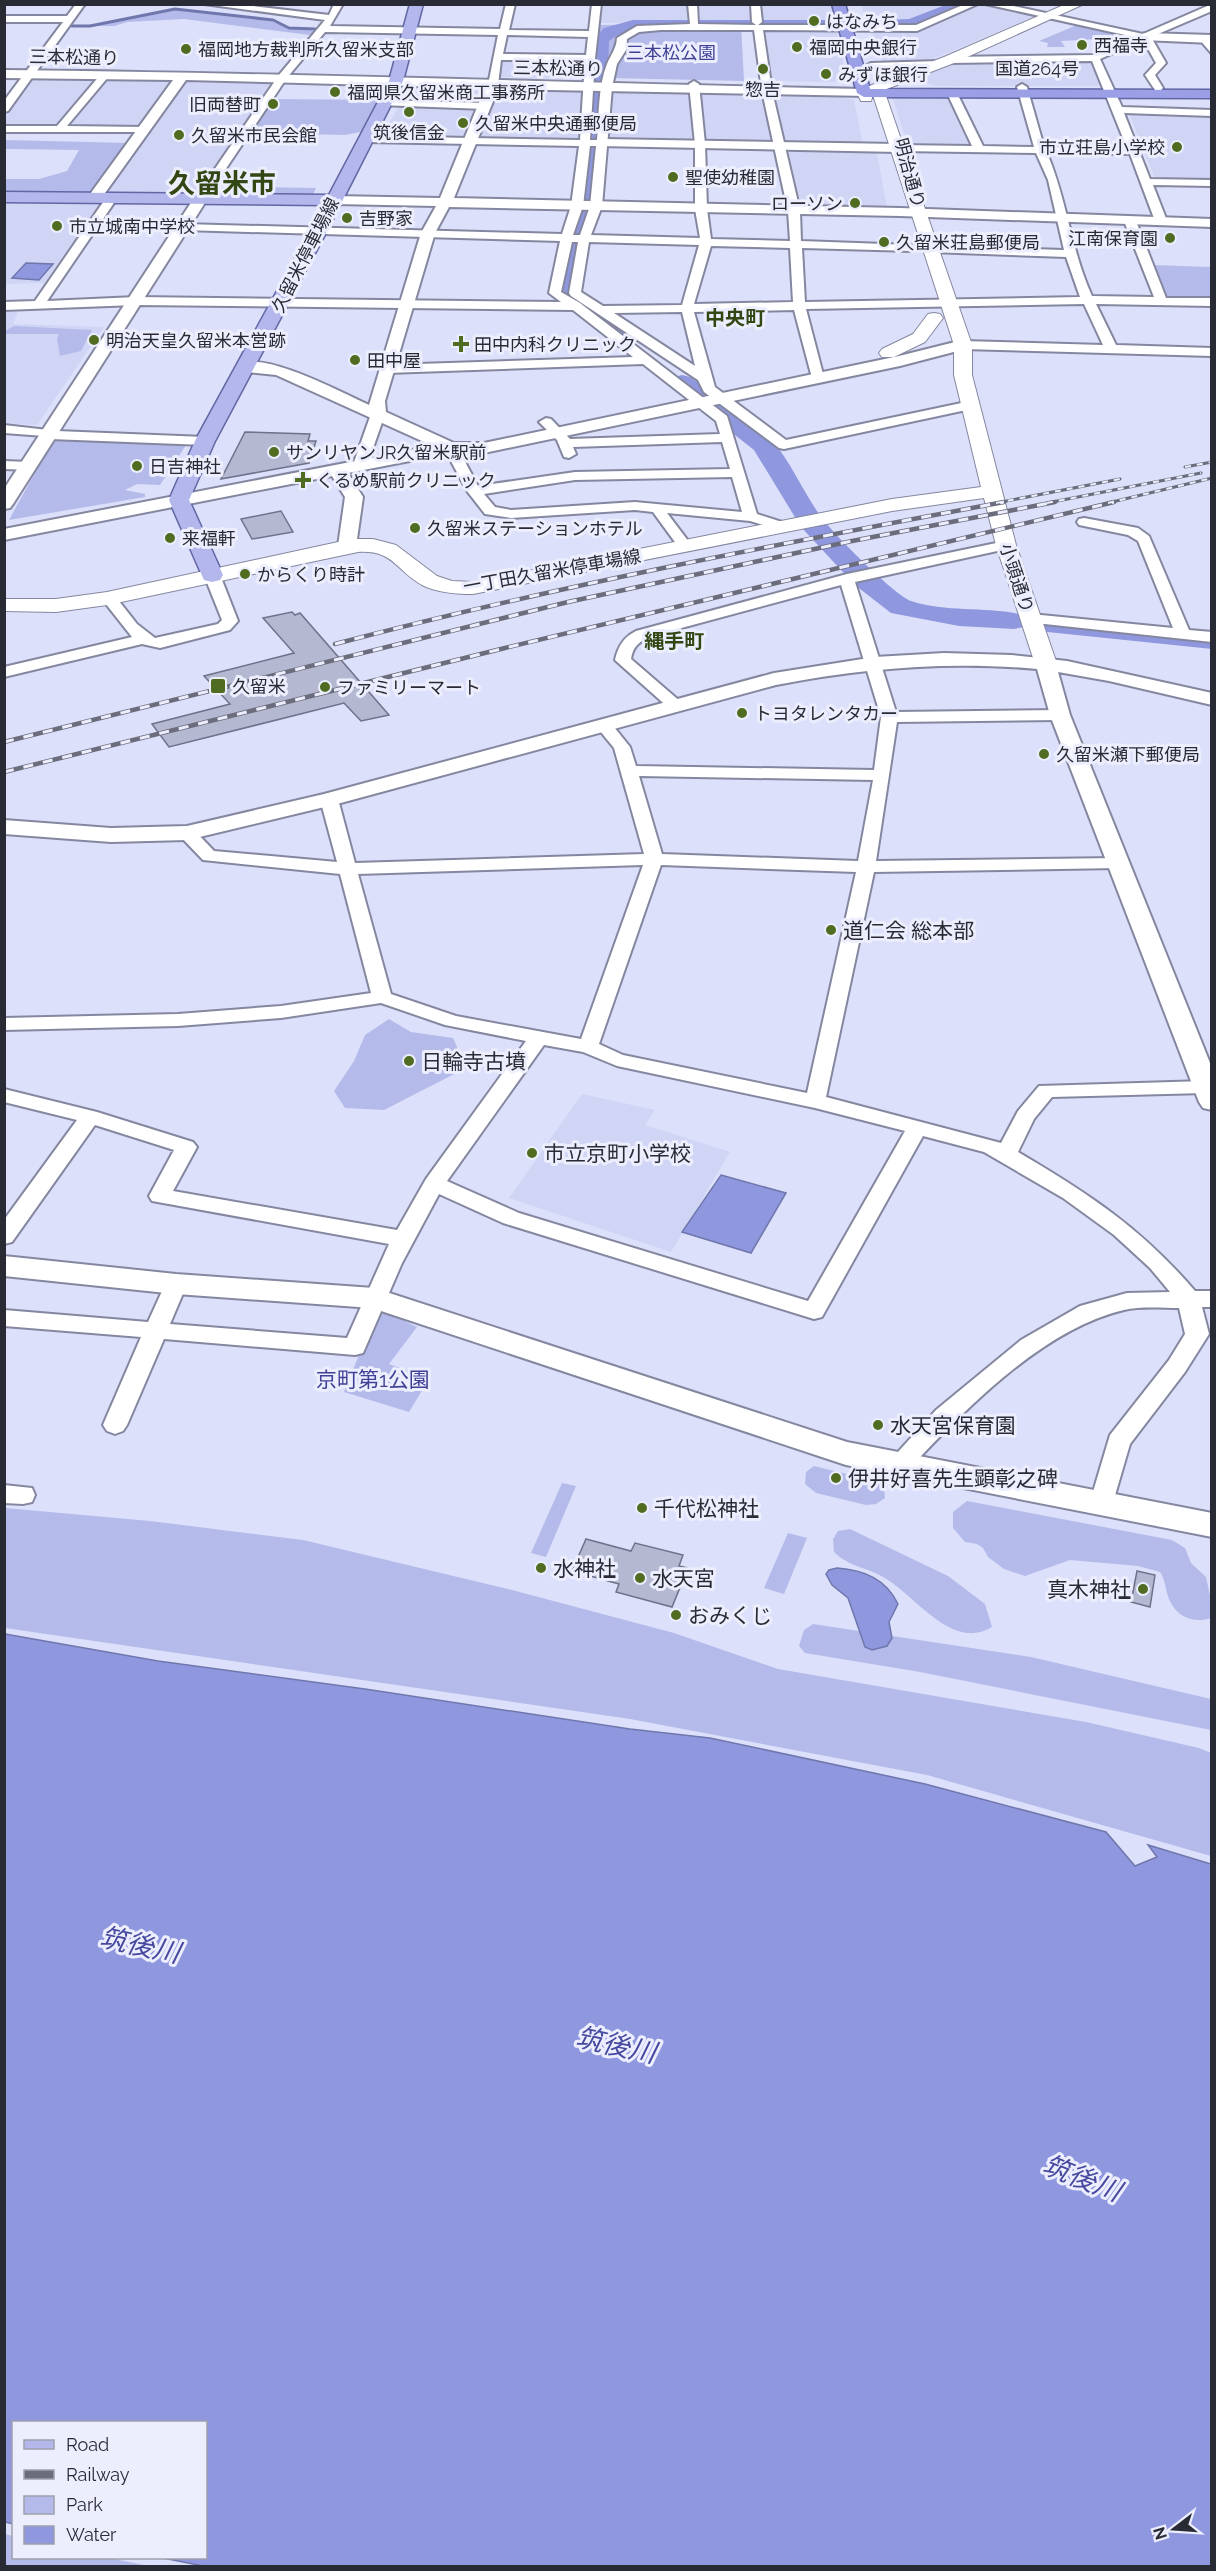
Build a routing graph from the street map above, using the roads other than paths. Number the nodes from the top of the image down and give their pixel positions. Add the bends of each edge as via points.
1 (81, 4) edge
2 (208, 4) edge
3 (339, 4) edge
4 (417, 4) edge
5 (511, 4) edge
6 (597, 4) edge
7 (692, 4) edge
8 (755, 4) edge
9 (838, 4) edge
10 (957, 4) edge
11 (974, 4) edge
12 (989, 4) edge
13 (1077, 4) edge
14 (222, 5) edge
15 (1212, 7) edge
16 (1048, 17) junction
17 (332, 18) junction
18 (4, 19) edge
19 (70, 19) junction
20 (859, 21) junction
21 (694, 23) junction
22 (606, 24) dead end
23 (628, 24) dead end
24 (757, 25) junction
25 (845, 25) junction
26 (323, 29) junction
27 (593, 29) junction
28 (409, 31) junction
29 (504, 32) junction
30 (1146, 37) junction
31 (1208, 39) edge
32 (1212, 51) edge
33 (497, 57) junction
34 (869, 57) junction
35 (590, 58) junction
36 (1095, 58) junction
37 (944, 62) junction
38 (4, 74) edge
39 (912, 74) junction
40 (28, 75) junction
41 (105, 76) junction
42 (182, 76) junction
43 (282, 77) junction
44 (396, 81) junction
45 (494, 82) junction
46 (587, 84) junction
47 (607, 85) junction
48 (694, 87) junction
49 (936, 87) junction
50 (766, 88) junction
51 (1158, 88) junction
52 (1212, 88) edge
53 (870, 90) junction
54 (1023, 90) junction
55 (1110, 90) junction
56 (952, 93) junction
57 (1212, 94) edge
58 (383, 103) junction
59 (485, 106) junction
60 (4, 109) edge
61 (1117, 110) junction
62 (1212, 113) edge
63 (4, 129) edge
64 (59, 130) junction
65 (146, 130) junction
66 (366, 139) junction
67 (472, 141) junction
68 (585, 143) junction
69 (603, 143) junction
70 (700, 144) junction
71 (779, 146) junction
72 (891, 147) junction
73 (979, 149) junction
74 (1040, 150) junction
75 (1132, 151) junction
76 (1144, 182) junction
77 (1212, 183) edge
78 (4, 197) edge
79 (95, 197) junction
80 (112, 197) junction
81 (201, 198) junction
82 (334, 200) junction
83 (445, 202) junction
84 (577, 206) junction
85 (596, 206) junction
86 (701, 209) junction
87 (794, 211) junction
88 (900, 212) junction
89 (920, 213) junction
90 (1062, 218) junction
91 (1130, 221) junction
92 (1161, 221) junction
93 (1212, 223) edge
94 (183, 227) junction
95 (320, 230) junction
96 (428, 233) junction
97 (567, 237) junction
98 (584, 237) junction
99 (706, 242) junction
100 (796, 244) junction
101 (931, 249) junction
102 (914, 253) joint
103 (1071, 254) junction
104 (1089, 300) junction
105 (1161, 300) junction
106 (136, 301) junction
107 (281, 302) junction
108 (947, 302) junction
109 (1212, 302) edge
110 (930, 304) junction
111 (38, 305) junction
112 (408, 305) junction
113 (4, 306) edge
114 (576, 306) junction
115 (799, 306) junction
116 (687, 307) junction
117 (596, 308) junction
118 (963, 345) junction
119 (944, 348) junction
120 (1111, 349) junction
121 (1212, 352) edge
122 (894, 357) junction
123 (644, 360) junction
124 (246, 367) junction
125 (387, 369) junction
126 (816, 372) junction
127 (963, 375) junction
128 (704, 392) junction
129 (971, 405) junction
130 (378, 414) junction
131 (4, 429) edge
132 (556, 433) junction
133 (50, 434) junction
134 (728, 438) junction
135 (205, 441) junction
136 (451, 448) junction
137 (984, 452) junction
138 (4, 465) edge
139 (29, 465) junction
140 (360, 465) junction
141 (337, 470) junction
142 (738, 473) junction
143 (575, 476) junction
144 (632, 490) junction
145 (474, 491) junction
146 (994, 491) junction
147 (179, 500) junction
148 (916, 501) junction
149 (4, 504) edge
150 (662, 508) junction
151 (751, 517) junction
152 (1084, 522) dead end
153 (785, 526) junction
154 (4, 535) edge
155 (1006, 545) junction
156 (347, 546) junction
157 (685, 546) junction
158 (212, 574) junction
159 (847, 579) junction
160 (110, 599) junction
161 (4, 605) edge
162 (1031, 620) junction
163 (1183, 635) junction
164 (1212, 638) edge
165 (142, 639) junction
166 (873, 663) junction
167 (1046, 664) junction
168 (4, 672) edge
169 (1212, 699) edge
170 (676, 706) junction
171 (1060, 715) junction
172 (889, 717) junction
173 (604, 726) junction
174 (630, 771) junction
175 (882, 775) junction
176 (329, 799) junction
177 (4, 827) edge
178 (187, 833) junction
179 (654, 859) junction
180 (1119, 863) junction
181 (866, 867) junction
182 (349, 869) junction
183 (382, 998) junction
184 (4, 1024) edge
185 (539, 1038) junction
186 (588, 1047) junction
187 (1208, 1094) edge
188 (4, 1095) edge
189 (815, 1101) junction
190 (90, 1117) junction
191 (917, 1128) junction
192 (1006, 1154) junction
193 (434, 1184) junction
194 (4, 1237) edge
195 (404, 1239) junction
196 (4, 1266) edge
197 (176, 1284) junction
198 (374, 1298) junction
199 (1200, 1299) edge
200 (4, 1318) edge
201 (155, 1332) junction
202 (115, 1425) dead end
203 (900, 1463) junction
204 (1102, 1502) junction
205 (1212, 1525) edge

1 - 19 street
2 - 14 street
3 - 17 street
4 - 28 main road, 久留米停車場線
5 - 29 street
6 - 27 street
7 - 21 street
8 - 24 street
9 - 25 highway, 明治通り
10 - 20 street via 909,23
11 - 20 street via 918,27
12 - 16 street
13 - 16 main road
14 - 17 street
15 - 30 street
16 - 30 street
16 - 37 main road
17 - 26 street
18 - 19 street
19 - 40 street
20 - 25 street
20 - 34 highway, 明治通り
21 - 23 street
21 - 24 street
22 - 27 street
24 - 25 street
24 - 47 street via 637,29 622,38
24 - 50 street
25 - 53 highway, 明治通り
26 - 28 street
26 - 43 street
27 - 29 street
27 - 35 street
28 - 29 street
28 - 44 main road, 久留米停車場線
29 - 33 street
30 - 31 street
30 - 36 street
30 - 51 street via 1161,63 1150,75
31 - 32 street
33 - 35 street
33 - 45 street
34 - 37 street
34 - 53 highway, 明治通り
35 - 46 street
36 - 37 street
36 - 55 street
37 - 39 main road
38 - 40 street, 三本松通り
39 - 49 highway via 913,79
39 - 53 main road
40 - 41 street, 三本松通り
40 - 60 street
41 - 42 street, 三本松通り
41 - 64 street
42 - 43 street, 三本松通り
42 - 65 street
43 - 44 street, 三本松通り
43 - 81 street
44 - 45 street, 三本松通り
44 - 58 main road, 久留米停車場線
45 - 46 street, 三本松通り
45 - 59 street
46 - 47 street, 三本松通り
46 - 68 street
47 - 48 street, 三本松通り
47 - 69 street
48 - 50 street, 三本松通り
48 - 70 street
49 - 53 highway, 国道264号
49 - 54 highway, 国道264号
50 - 53 street, 三本松通り
50 - 71 street
51 - 52 highway, 国道264号
51 - 55 highway, 国道264号
53 - 56 highway, 国道264号
53 - 72 main road, 明治通り
54 - 55 highway, 国道264号
54 - 56 highway, 国道264号
54 - 74 street
55 - 57 highway, 国道264号
55 - 61 street
56 - 73 street
58 - 59 street
58 - 66 main road, 久留米停車場線
59 - 67 street
61 - 62 street
61 - 75 street
63 - 64 street
64 - 65 street
65 - 79 street
66 - 67 street
66 - 82 main road, 久留米停車場線
67 - 68 street
67 - 83 street
68 - 69 street
68 - 84 street
69 - 70 street
69 - 85 street
70 - 71 street
70 - 86 street
71 - 72 street
71 - 87 street
72 - 73 street
72 - 88 main road, 明治通り via 893,185
72 - 89 main road, 明治通り
73 - 74 street
74 - 75 street
74 - 90 street via 1053,180
75 - 76 street
76 - 77 street
76 - 92 street
78 - 79 main road
79 - 80 main road
80 - 81 main road
80 - 111 street
81 - 82 main road
81 - 94 street
82 - 83 street
82 - 95 main road, 久留米停車場線
83 - 84 street
83 - 96 street
84 - 85 street
84 - 97 street
85 - 86 street
85 - 98 street
86 - 87 street
86 - 99 street
87 - 88 street
87 - 100 street
88 - 89 street
88 - 102 main road, 明治通り
89 - 90 street
89 - 101 main road, 明治通り
90 - 91 street
90 - 103 street
91 - 92 street
91 - 105 street
92 - 93 street
94 - 95 street
94 - 106 street
95 - 96 street
95 - 107 main road, 久留米停車場線
96 - 97 street
96 - 112 street
97 - 98 street
97 - 114 street via 555,293
98 - 99 street
98 - 117 street via 575,293
99 - 100 street
99 - 116 street
100 - 102 street
100 - 115 street
101 - 103 street
101 - 108 main road, 明治通り
103 - 104 street
104 - 105 street
104 - 108 street
104 - 120 street
105 - 109 street
106 - 107 street
106 - 111 street
106 - 133 street
107 - 112 street
107 - 124 main road, 久留米停車場線
108 - 110 street
108 - 118 main road, 明治通り
110 - 115 street
110 - 119 main road
110 - 122 main road via 919,338
111 - 113 street
112 - 114 street
112 - 125 street
114 - 117 street
114 - 123 street
115 - 116 street
115 - 126 street
116 - 117 street
116 - 128 street
117 - 128 street
118 - 119 street
118 - 120 street
118 - 127 main road
119 - 122 street
119 - 127 main road
120 - 121 street
122 - 126 street
122 - 127 street
123 - 125 street
123 - 128 street
124 - 130 street via 279,370
124 - 135 main road, 久留米停車場線
125 - 130 street via 377,401
126 - 128 street
127 - 129 main road
128 - 129 street via 784,445
128 - 132 street
128 - 134 street via 722,419
129 - 137 main road
130 - 136 street
130 - 140 street
131 - 133 street
132 - 134 street
132 - 136 street via 484,448
132 - 143 street
133 - 135 street
133 - 139 street
134 - 142 street
135 - 147 main road, 久留米停車場線
136 - 140 street
136 - 145 street
137 - 146 main road
137 - 148 main road via 943,488
138 - 139 street
139 - 149 street
140 - 141 street
141 - 147 street
141 - 156 street via 354,497
142 - 144 street
142 - 151 street
143 - 144 street
143 - 145 street
144 - 145 street via 512,514 490,511
144 - 150 street
146 - 148 main road, 一丁田久留米停車場線
146 - 155 main road, 小頭通り
147 - 154 street
147 - 158 main road
148 - 153 main road, 一丁田久留米停車場線
150 - 151 street
150 - 157 street via 660,514
151 - 153 street
152 - 163 street via 1133,531 1144,539
153 - 157 main road, 一丁田久留米停車場線
155 - 159 street
155 - 162 main road, 小頭通り
156 - 157 main road, 一丁田久留米停車場線 via 391,549 421,576 451,589 491,585
156 - 158 main road, 一丁田久留米停車場線
158 - 160 main road, 一丁田久留米停車場線
158 - 165 street via 230,621 224,627 154,644
159 - 166 street
159 - 170 street via 630,640 623,660
160 - 161 main road, 一丁田久留米停車場線 via 56,606
160 - 165 street
162 - 163 street
162 - 167 main road, 小頭通り
163 - 164 street
165 - 168 street
166 - 167 street via 957,659
166 - 170 street via 774,679
166 - 172 street
167 - 169 street
167 - 171 street
170 - 173 street
171 - 172 street
171 - 180 street
172 - 175 street
173 - 174 street via 622,747
173 - 176 street
174 - 175 street
174 - 179 street
175 - 181 street
176 - 178 street
176 - 182 street
177 - 178 street via 122,835
178 - 182 street via 209,856
179 - 181 street
179 - 182 street
179 - 186 street
180 - 181 street
180 - 187 street
181 - 189 street
182 - 183 street
183 - 184 street via 282,1012 178,1020
183 - 185 street via 452,1021
185 - 186 street
185 - 193 street
186 - 189 street via 617,1060
187 - 192 street via 1046,1091 1025,1116
188 - 190 street
189 - 191 street
190 - 194 street
190 - 195 street via 186,1147 159,1196
191 - 192 street
191 - 193 street via 814,1311 511,1218
192 - 199 street via 1062,1187 1122,1230
193 - 195 street
195 - 198 street
196 - 197 street
197 - 198 street
197 - 201 street
198 - 201 street via 354,1347
198 - 203 street via 846,1453
199 - 203 street via 1127,1301 1088,1312 1029,1346 984,1381
199 - 204 street via 1197,1334 1178,1366 1119,1441
200 - 201 street
201 - 202 street
203 - 204 street
204 - 205 street

